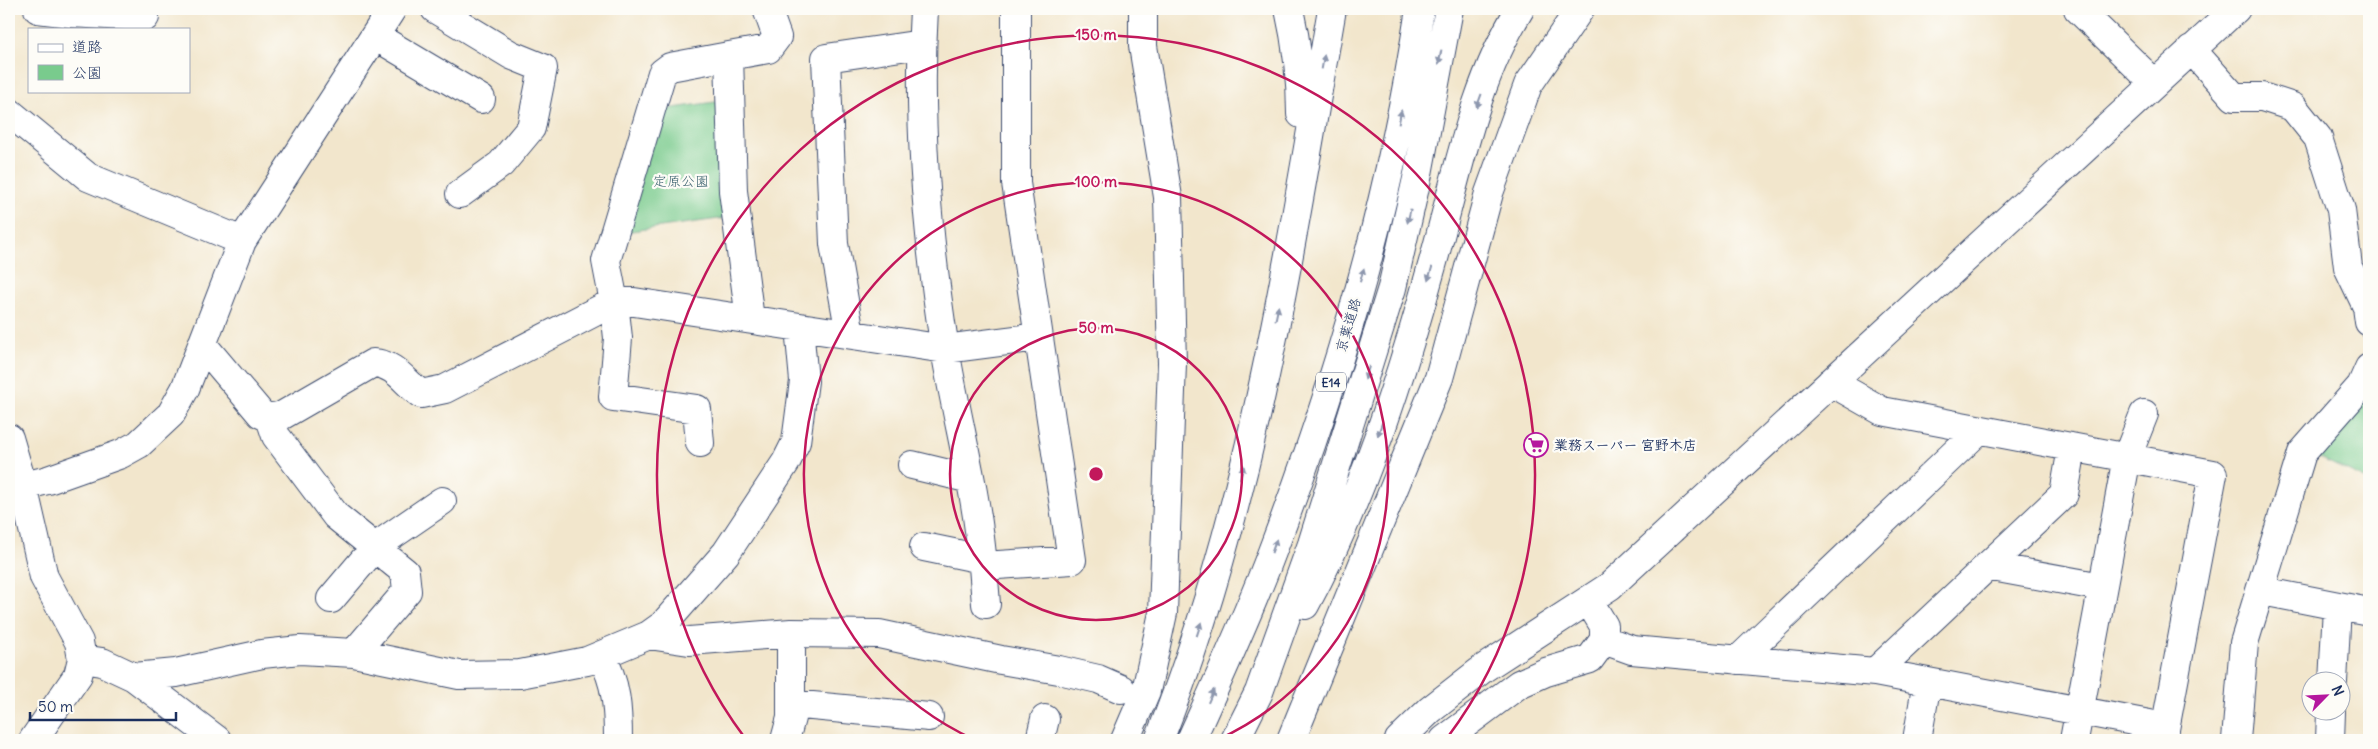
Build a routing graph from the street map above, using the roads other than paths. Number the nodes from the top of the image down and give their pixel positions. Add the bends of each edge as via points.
1 (38, 9) edge
2 (392, 9) edge
3 (435, 9) edge
4 (767, 9) edge
5 (924, 9) edge
6 (1016, 9) edge
7 (1143, 9) edge
8 (1289, 9) edge
9 (1332, 9) edge
10 (1420, 9) edge
11 (1449, 9) edge
12 (1520, 9) edge
13 (1526, 9) edge
14 (1580, 9) edge
15 (2078, 9) edge
16 (2236, 9) edge
17 (71, 11) edge
18 (145, 17) dead end
19 (375, 36) junction
20 (922, 44) junction
21 (2191, 48) junction
22 (729, 56) junction
23 (1492, 65) junction
24 (2154, 83) junction
25 (482, 99) dead end
26 (9, 112) edge
27 (460, 194) dead end
28 (242, 241) junction
29 (1287, 265) junction
30 (614, 302) junction
31 (750, 319) junction
32 (2369, 322) edge
33 (799, 327) junction
34 (850, 334) junction
35 (1038, 337) junction
36 (202, 344) junction
37 (945, 349) junction
38 (2369, 368) edge
39 (1831, 382) junction
40 (2144, 414) dead end
41 (270, 418) junction
42 (1978, 431) junction
43 (9, 438) edge
44 (700, 443) dead end
45 (2072, 448) junction
46 (2127, 457) junction
47 (912, 465) dead end
48 (970, 479) junction
49 (16, 492) edge
50 (442, 501) dead end
51 (375, 547) junction
52 (924, 547) dead end
53 (982, 562) junction
54 (1987, 566) junction
55 (2102, 587) junction
56 (2262, 592) junction
57 (331, 599) dead end
58 (1589, 601) junction
59 (986, 604) dead end
60 (2337, 607) junction
61 (2369, 612) edge
62 (791, 633) junction
63 (649, 635) junction
64 (1604, 640) junction
65 (354, 653) junction
66 (601, 656) junction
67 (82, 659) junction
68 (1738, 660) junction
69 (1875, 672) junction
70 (2334, 672) edge
71 (134, 677) junction
72 (1927, 682) junction
73 (1121, 689) dead end
74 (1259, 692) junction
75 (791, 704) junction
76 (2078, 712) junction
77 (929, 717) dead end
78 (2331, 722) edge
79 (2164, 734) edge
80 (1451, 739) edge
81 (34, 740) edge
82 (217, 740) edge
83 (618, 740) edge
84 (785, 740) edge
85 (1125, 740) edge
86 (1158, 740) edge
87 (1191, 740) edge
88 (1235, 740) edge
89 (1291, 740) edge
90 (1399, 740) edge
91 (1917, 740) edge
92 (2074, 740) edge
93 (2236, 740) edge
94 (2330, 740) edge

1 - 17 main road
2 - 19 main road
3 - 27 main road via 511,55 543,68 531,128 501,164
4 - 22 main road via 777,37 768,49
5 - 20 main road
6 - 35 main road via 1016,183
7 - 85 main road via 1143,46 1168,197 1172,363 1163,613 1146,691
8 - 29 main road via 1297,41 1301,135
29 -> 9 main road
87 -> 10 main road, 京葉道路 / E14 via 1272,552 1337,362 1394,144
11 -> 74 main road, E14 via 1418,174 1392,288 1312,544
12 - 23 main road
13 - 23 main road
14 - 89 main road via 1528,85 1489,193 1439,378
15 - 24 main road
16 - 21 main road
17 - 18 main road
19 - 25 main road
19 - 28 main road
20 - 34 main road via 826,58 834,244
20 - 37 main road via 921,130 925,198
21 - 24 main road
21 - 32 main road via 2234,97 2262,97 2293,106 2318,138 2341,210 2348,267 2367,307
22 - 30 main road via 670,67 662,73 606,261
22 - 31 main road via 733,190
23 -> 74 main road via 1472,120 1402,365 1360,488 1319,581
24 - 39 main road
26 - 28 main road via 88,176
28 - 36 main road
86 -> 29 main road via 1200,628 1226,536 1248,452
30 - 31 main road
30 - 41 main road via 445,390 421,394 395,369 373,363 284,415
30 - 44 main road via 618,338 613,397 697,409
31 - 33 main road
33 - 34 main road
33 - 63 main road via 804,381 796,442 726,553 663,626
34 - 37 main road
35 - 37 main road
35 - 53 main road via 1072,560
36 - 41 main road via 261,414
36 - 49 main road via 186,389 171,414 139,444 105,461
37 - 48 main road
38 - 56 main road via 2362,386 2302,453
39 - 42 main road via 1882,411
39 - 58 main road via 1610,586
40 - 46 main road
41 - 51 main road via 276,436 336,516
42 - 45 main road
42 - 68 main road
43 - 49 main road
45 - 46 main road
45 - 54 main road via 2064,494
46 - 55 main road
46 - 79 main road via 2212,474
47 - 48 main road
48 - 53 main road
49 - 67 main road via 44,577 79,642
50 - 51 main road
51 - 57 main road
51 - 65 main road via 405,572 407,591
52 - 53 main road
53 - 59 main road
54 - 55 main road
54 - 69 main road
55 - 76 main road
56 - 60 main road
56 - 93 main road via 2244,643
58 - 64 main road via 1604,626
58 - 90 main road via 1484,668 1430,710
60 - 61 main road
60 - 70 main road
62 - 63 main road via 689,641
62 - 73 main road via 879,634 1060,670 1098,679
62 - 75 main road
63 - 66 main road
64 - 68 main road via 1632,650
64 - 80 main road via 1590,659 1519,684
65 - 66 main road via 459,675 520,674
65 - 71 main road via 300,650 262,654 176,673
66 - 83 main road via 618,703
67 - 71 main road via 102,662
67 - 81 main road via 78,675
68 - 69 main road
69 - 72 main road
71 - 82 main road
72 - 76 main road
72 - 91 main road
74 - 88 main road, E14
75 - 77 main road
75 - 84 main road
76 - 79 main road
76 - 92 main road
78 - 94 main road

